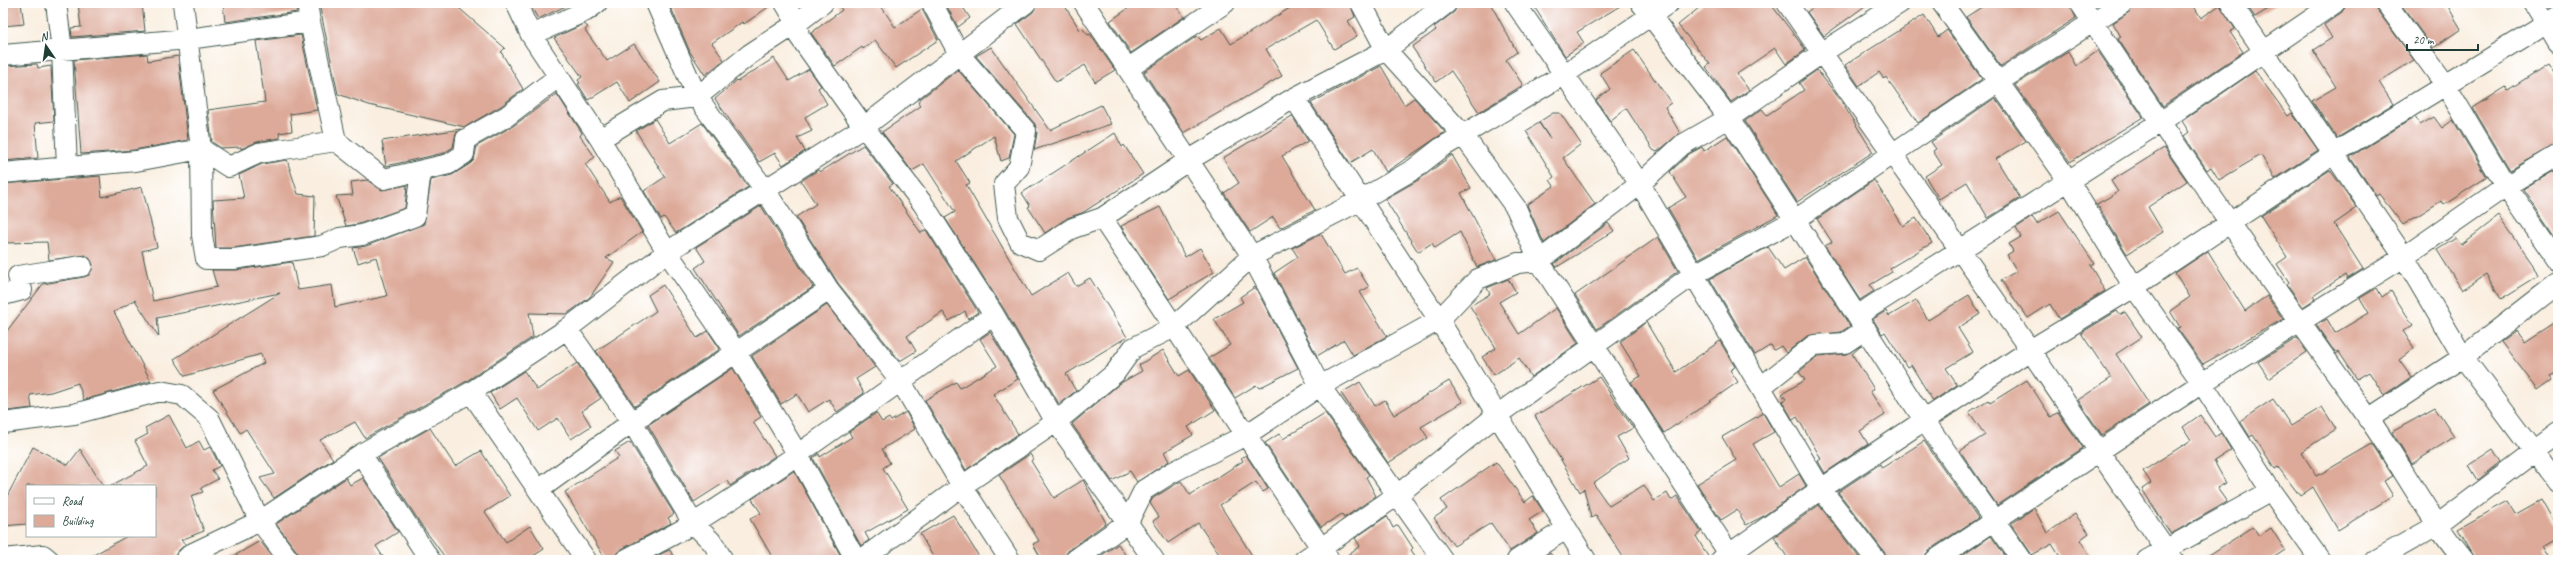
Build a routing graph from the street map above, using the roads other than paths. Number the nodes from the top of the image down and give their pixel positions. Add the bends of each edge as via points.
1 (56, 3) edge
2 (183, 3) edge
3 (307, 3) edge
4 (516, 3) edge
5 (597, 3) edge
6 (656, 3) edge
7 (785, 3) edge
8 (824, 3) edge
9 (932, 3) edge
10 (1026, 3) edge
11 (1084, 3) edge
12 (1225, 3) edge
13 (1361, 3) edge
14 (1448, 3) edge
15 (1515, 3) edge
16 (1669, 3) edge
17 (1787, 3) edge
18 (1900, 3) edge
19 (1942, 3) edge
20 (2080, 3) edge
21 (2123, 3) edge
22 (2231, 3) edge
23 (2335, 3) edge
24 (2386, 3) edge
25 (2534, 3) edge
26 (1645, 9) edge
27 (2553, 20) edge
28 (2092, 21) junction
29 (310, 22) junction
30 (797, 23) junction
31 (531, 35) junction
32 (188, 38) junction
33 (2558, 43) edge
34 (62, 50) junction
35 (1386, 50) junction
36 (1823, 52) junction
37 (2262, 52) junction
38 (959, 54) junction
39 (3, 55) edge
40 (1129, 68) junction
41 (1565, 74) junction
42 (558, 77) junction
43 (1998, 82) junction
44 (2445, 84) junction
45 (697, 97) junction
46 (1294, 98) junction
47 (1729, 118) junction
48 (2159, 123) junction
49 (864, 127) junction
50 (1463, 135) junction
51 (600, 139) junction
52 (336, 141) junction
53 (201, 149) junction
54 (1894, 153) junction
55 (2334, 154) junction
56 (2558, 155) edge
57 (1189, 160) junction
58 (67, 168) junction
59 (421, 171) junction
60 (3, 173) edge
61 (2068, 180) junction
62 (1640, 184) junction
63 (2506, 186) junction
64 (765, 190) junction
65 (1359, 200) junction
66 (1102, 218) junction
67 (1795, 220) junction
68 (2232, 223) junction
69 (1960, 249) junction
70 (667, 252) junction
71 (1252, 256) junction
72 (2404, 257) junction
73 (1539, 261) junction
74 (2558, 262) edge
75 (82, 266) dead end
76 (1693, 275) junction
77 (2558, 283) edge
78 (2134, 287) junction
79 (828, 290) junction
80 (3, 295) edge
81 (994, 315) junction
82 (1439, 320) junction
83 (1862, 322) junction
84 (2298, 323) junction
85 (1174, 327) junction
86 (567, 329) junction
87 (1594, 345) junction
88 (2030, 350) junction
89 (736, 352) junction
90 (2463, 357) junction
91 (900, 380) junction
92 (2202, 383) junction
93 (1320, 386) junction
94 (1761, 387) junction
95 (471, 392) junction
96 (1496, 415) junction
97 (2368, 418) junction
98 (1924, 420) junction
99 (632, 422) junction
100 (1056, 422) junction
101 (3, 423) edge
102 (2558, 434) edge
103 (1246, 435) junction
104 (2098, 452) junction
105 (2534, 452) junction
106 (361, 454) junction
107 (798, 455) junction
108 (2558, 484) edge
109 (962, 486) junction
110 (540, 489) junction
111 (1821, 489) junction
112 (2271, 491) junction
113 (1396, 496) junction
114 (1995, 520) junction
115 (260, 521) junction
116 (1128, 522) junction
117 (693, 524) junction
118 (2436, 526) junction
119 (1566, 529) junction
120 (1325, 554) edge
121 (2170, 554) edge
122 (1727, 558) edge
123 (3, 559) edge
124 (49, 560) edge
125 (185, 560) edge
126 (289, 560) edge
127 (430, 560) edge
128 (586, 560) edge
129 (625, 560) edge
130 (723, 560) edge
131 (856, 560) edge
132 (861, 560) edge
133 (1010, 560) edge
134 (1075, 560) edge
135 (1154, 560) edge
136 (1304, 560) edge
137 (1443, 560) edge
138 (1517, 560) edge
139 (1586, 560) edge
140 (1876, 560) edge
141 (1935, 560) edge
142 (2022, 560) edge
143 (2147, 560) edge
144 (2320, 560) edge
145 (2376, 560) edge
146 (2464, 560) edge

1 - 34 street
2 - 32 street
3 - 29 street
4 - 31 street
5 - 31 street via 586,11
6 - 45 street
7 - 30 street
8 - 30 street
9 - 38 street
10 - 38 street
11 - 40 street
12 - 40 street
13 - 35 street
14 - 35 street
15 - 41 street
16 - 26 street
17 - 36 street
18 - 36 street
19 - 43 street
20 - 28 street
21 - 28 street
22 - 37 street
23 - 37 street
24 - 44 street
25 - 27 street
26 - 41 street
26 - 47 street
27 - 33 street
27 - 44 street
28 - 43 street
28 - 48 street
29 - 32 street
29 - 52 street
30 - 45 street via 750,54
30 - 49 street via 799,36
31 - 42 street
32 - 34 street
32 - 53 street
34 - 39 street
34 - 58 street
35 - 46 street
35 - 50 street
36 - 47 street
36 - 54 street
37 - 48 street
37 - 55 street
38 - 49 street
38 - 66 street via 1026,130 1019,168 1004,184 1008,218 1020,242 1039,250 1073,228
40 - 57 street
41 - 50 street
41 - 62 street
42 - 51 street
42 - 59 street via 507,116 466,139 464,154 449,164
43 - 54 street
43 - 61 street
44 - 55 street
44 - 63 street
45 - 51 street via 662,101
45 - 64 street
46 - 57 street
46 - 65 street
47 - 62 street via 1682,145
47 - 67 street
48 - 61 street
48 - 68 street
49 - 64 street
49 - 81 street via 923,204
50 - 65 street via 1414,168
50 - 73 street via 1516,208
51 - 70 street
52 - 53 street via 259,153 230,167
52 - 59 street via 384,179
53 - 58 street via 136,161
53 - 59 street via 202,235 206,258 234,259 322,246 340,238 362,235 415,216
54 - 67 street
54 - 69 street
55 - 68 street
55 - 72 street
56 - 63 street
57 - 66 street
57 - 71 street
58 - 60 street
61 - 69 street
61 - 78 street
62 - 73 street
62 - 76 street
63 - 72 street
63 - 74 street
64 - 70 street
64 - 79 street
65 - 71 street
65 - 82 street
66 - 85 street
67 - 76 street
67 - 83 street
68 - 78 street
68 - 84 street
69 - 83 street
69 - 88 street
70 - 86 street
70 - 89 street
71 - 85 street
71 - 93 street
72 - 84 street
72 - 90 street
73 - 82 street via 1518,263 1478,279
73 - 87 street
75 - 80 street via 18,276 22,290
76 - 87 street
76 - 94 street
77 - 90 street
78 - 88 street
78 - 92 street
79 - 89 street
79 - 91 street
81 - 91 street
81 - 100 street
82 - 93 street
82 - 96 street
83 - 94 street via 1845,343 1814,345
83 - 98 street
84 - 92 street
84 - 97 street
85 - 100 street via 1134,348 1115,373
85 - 103 street
86 - 95 street
86 - 99 street
87 - 96 street
87 - 122 street
88 - 98 street
88 - 104 street
89 - 99 street
89 - 107 street
90 - 97 street
90 - 105 street
91 - 107 street
91 - 109 street
92 - 104 street
92 - 112 street
93 - 103 street
93 - 113 street
94 - 111 street
95 - 106 street
95 - 110 street
96 - 113 street
96 - 119 street
97 - 118 street
98 - 111 street
98 - 114 street
99 - 110 street
99 - 117 street
100 - 109 street
100 - 116 street
101 - 115 street via 74,414 160,391 182,395 209,418
102 - 105 street
103 - 116 street via 1171,473 1144,490
103 - 120 street
104 - 114 street
104 - 121 street
105 - 108 street
105 - 118 street
106 - 115 street
106 - 127 street
107 - 117 street
107 - 131 street
109 - 132 street
109 - 133 street
110 - 128 street
111 - 122 street
111 - 140 street
112 - 121 street
112 - 144 street
113 - 120 street
113 - 137 street
114 - 141 street
114 - 142 street
115 - 125 street via 191,554
115 - 126 street
116 - 134 street
116 - 135 street
117 - 129 street
117 - 130 street via 713,543
118 - 145 street
118 - 146 street
119 - 138 street
119 - 139 street
120 - 136 street
121 - 143 street
123 - 124 street via 43,555

